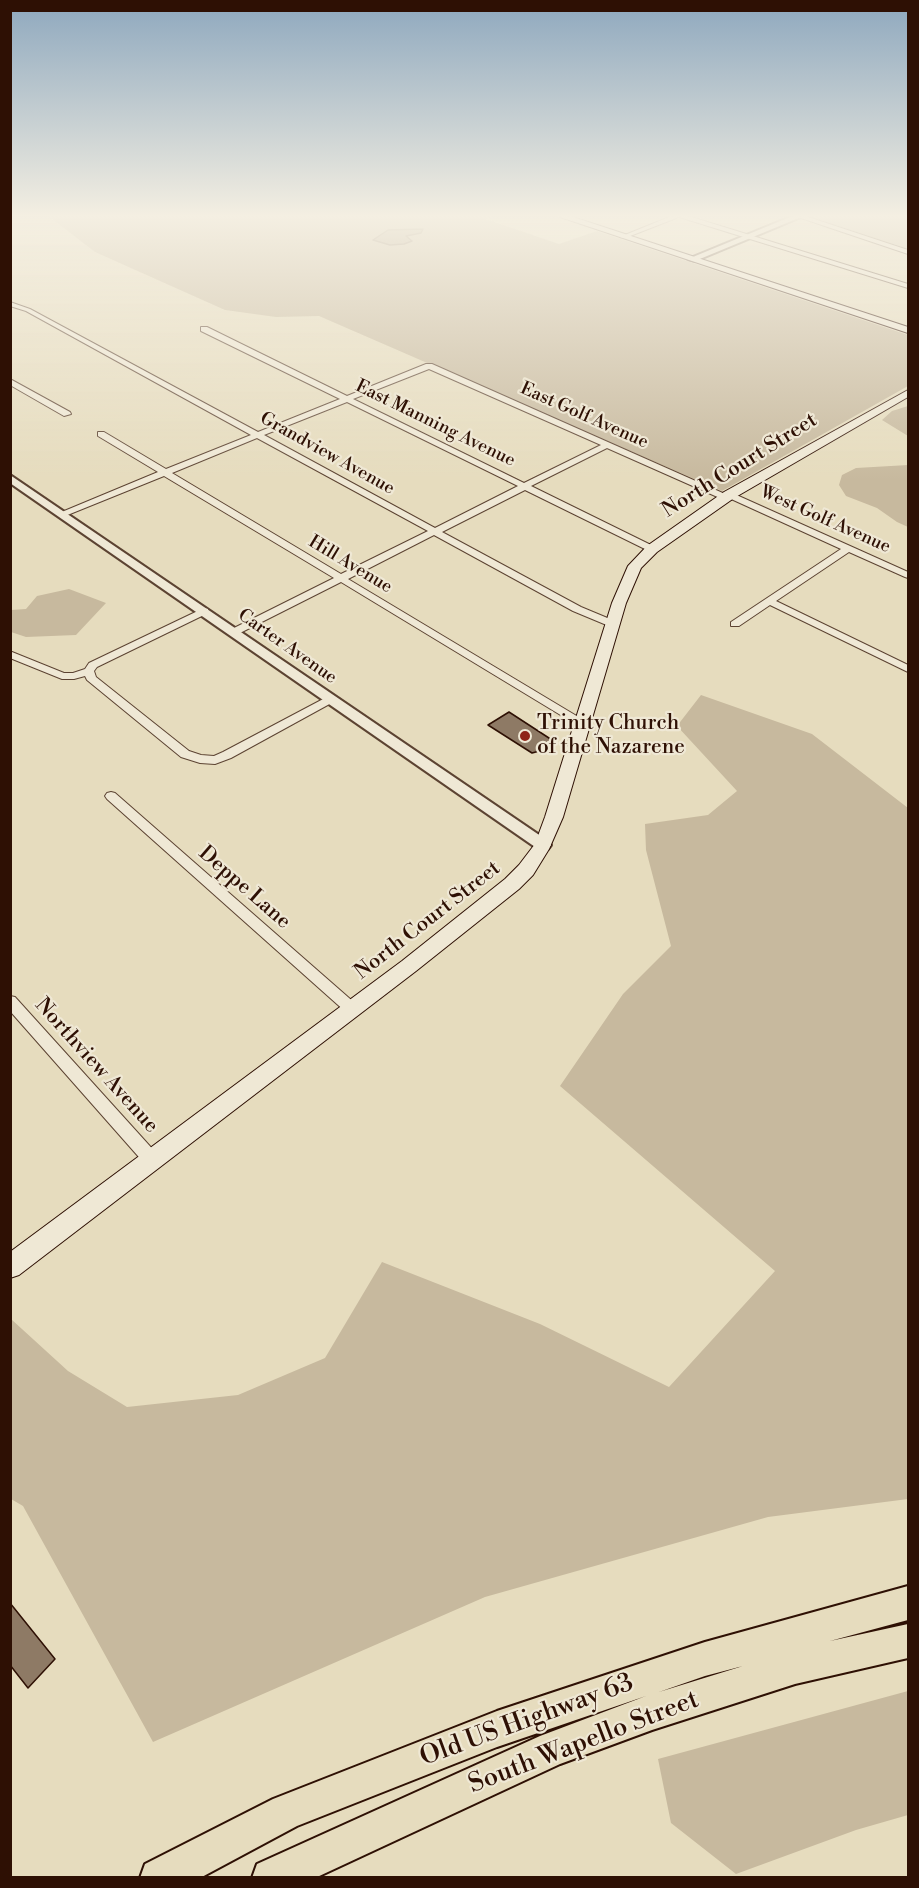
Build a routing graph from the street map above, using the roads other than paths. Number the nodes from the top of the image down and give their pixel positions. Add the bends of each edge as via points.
1 (826, 303) edge
2 (10, 304) edge
3 (28, 310) junction
4 (10, 315) edge
5 (204, 329) dead end
6 (909, 330) edge
7 (10, 381) edge
8 (909, 393) edge
9 (346, 399) junction
10 (67, 414) dead end
11 (102, 434) dead end
12 (258, 435) junction
13 (607, 445) junction
14 (165, 472) junction
15 (10, 478) edge
16 (524, 486) junction
17 (727, 496) junction
18 (62, 514) junction
19 (435, 531) junction
20 (848, 548) junction
21 (652, 549) junction
22 (909, 575) edge
23 (341, 579) junction
24 (769, 601) junction
25 (204, 611) junction
26 (613, 624) junction
27 (735, 624) dead end
28 (234, 632) junction
29 (12, 655) dead end
30 (909, 669) edge
31 (89, 670) junction
32 (331, 699) junction
33 (581, 723) junction
34 (111, 796) dead end
35 (543, 845) junction
36 (10, 1001) edge
37 (352, 1009) junction
38 (151, 1159) junction
39 (10, 1267) edge
40 (909, 1603) edge
41 (909, 1641) edge
42 (159, 1878) edge
43 (271, 1878) edge

1 - 6 main road
2 - 3 street, Grandview Avenue
3 - 4 street
3 - 12 street, Grandview Avenue
5 - 9 street, East Manning Avenue
7 - 10 street
8 - 17 main road, North Court Street
9 - 12 street
9 - 13 street, East Golf Avenue via 429,366
9 - 16 street, East Manning Avenue
11 - 14 street, Hill Avenue
12 - 14 street
12 - 19 street, Grandview Avenue
13 - 16 street
13 - 17 street, East Golf Avenue
14 - 18 street
14 - 23 street, Hill Avenue
15 - 18 street, Carter Avenue
16 - 19 street
16 - 21 street, East Manning Avenue
17 - 20 street, West Golf Avenue
17 - 21 main road, North Court Street
18 - 25 street, Carter Avenue
19 - 23 street
19 - 26 street, Grandview Avenue via 577,609
20 - 22 street, West Golf Avenue
20 - 24 street
21 - 26 main road, North Court Street via 630,574
23 - 28 street
23 - 33 street, Hill Avenue
24 - 27 street
24 - 30 street
25 - 28 street, Carter Avenue
25 - 31 street
26 - 33 main road, North Court Street
28 - 32 street, Carter Avenue
29 - 31 street via 62,676
31 - 32 street via 91,678 185,754 200,759 215,760 227,755
32 - 35 street, Carter Avenue
33 - 35 main road, North Court Street
34 - 37 street, Deppe Lane
35 - 37 main road, North Court Street via 526,870 497,897
36 - 38 street, Northview Avenue
37 - 38 main road, North Court Street
38 - 39 main road, North Court Street
40 - 42 highway, Old US Highway 63 via 705,1659 497,1729 286,1812
41 - 43 highway, South Wapello Street via 795,1667 652,1712 553,1749

